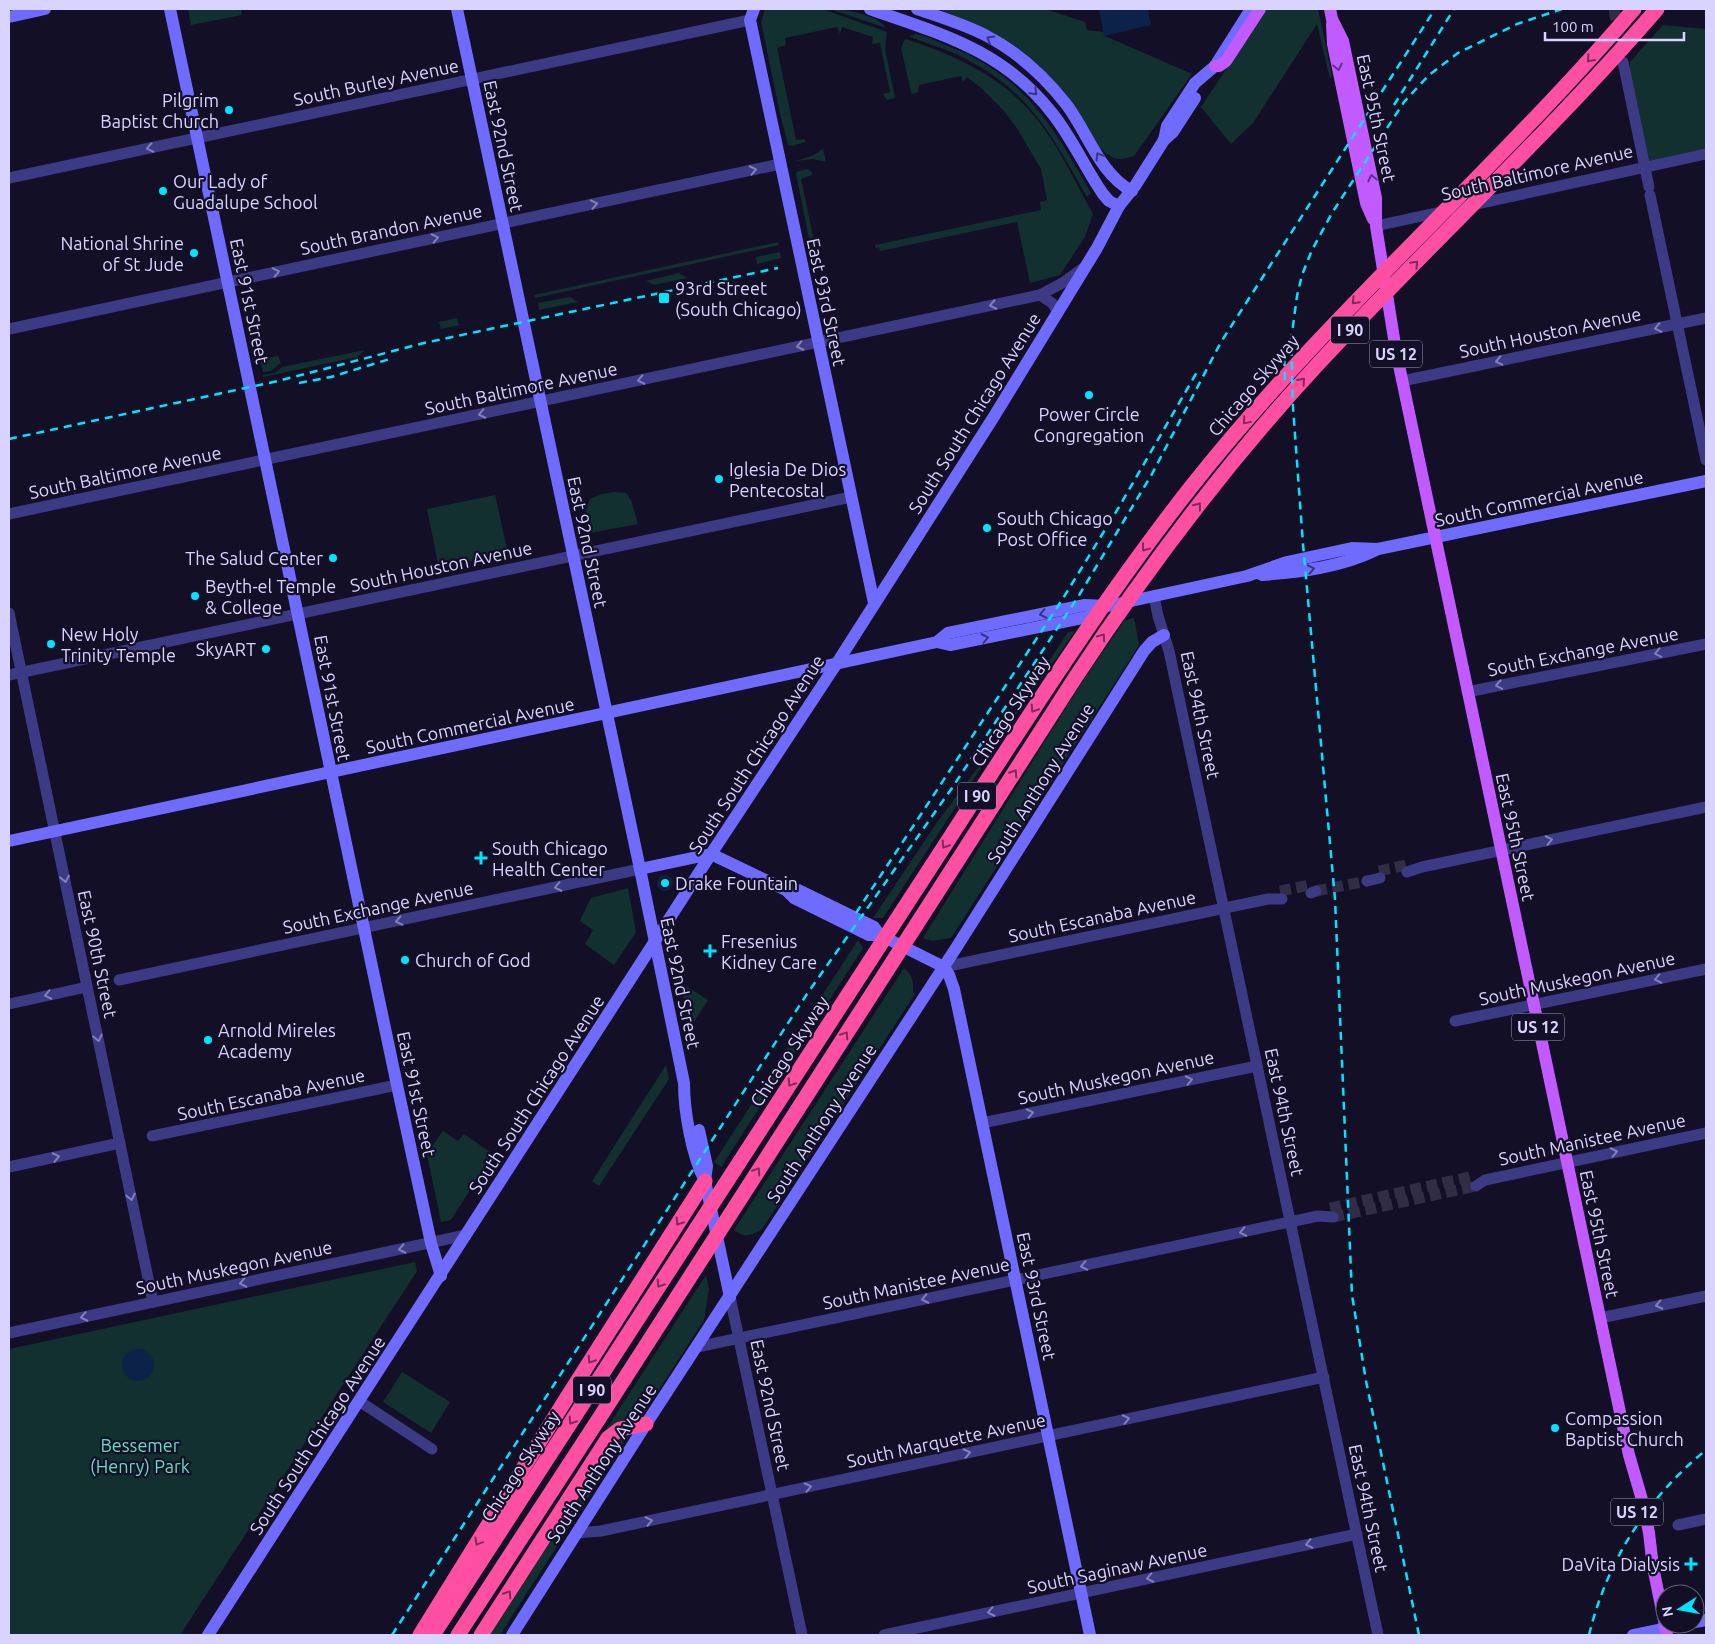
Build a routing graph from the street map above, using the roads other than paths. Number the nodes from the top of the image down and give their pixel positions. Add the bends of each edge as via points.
1 (45, 9) edge
2 (170, 9) edge
3 (457, 9) edge
4 (870, 9) edge
5 (917, 9) edge
6 (1251, 9) edge
7 (1260, 9) edge
8 (1634, 9) edge
9 (1656, 9) edge
10 (1331, 14) edge
11 (752, 15) edge
12 (9, 17) edge
13 (1623, 62) tunnel mouth
14 (1211, 70) junction
15 (472, 79) junction
16 (198, 138) junction
17 (1706, 154) edge
18 (780, 164) junction
19 (1644, 166) junction
20 (9, 178) edge
21 (1132, 191) junction
22 (1119, 206) junction
23 (502, 223) junction
24 (1376, 226) junction
25 (1086, 265) junction
26 (228, 282) junction
27 (1040, 294) junction
28 (1058, 312) junction
29 (1706, 318) edge
30 (1678, 324) junction
31 (9, 329) edge
32 (818, 342) junction
33 (1402, 381) junction
34 (540, 402) junction
35 (266, 460) junction
36 (1706, 460) edge
37 (1706, 481) edge
38 (851, 497) junction
39 (9, 514) edge
40 (1434, 538) junction
41 (572, 556) junction
42 (1154, 596) junction
43 (874, 603) junction
44 (9, 613) edge
45 (298, 613) junction
46 (1164, 635) junction
47 (1706, 644) edge
48 (837, 663) junction
49 (21, 672) junction
50 (9, 675) edge
51 (1467, 692) junction
52 (606, 714) junction
53 (330, 773) junction
54 (1706, 807) edge
55 (55, 832) junction
56 (9, 841) edge
57 (1501, 850) junction
58 (711, 854) junction
59 (1406, 868) tunnel mouth
60 (640, 869) junction
61 (1379, 874) tunnel mouth
62 (1367, 877) tunnel mouth
63 (1281, 895) tunnel mouth
64 (1224, 908) junction
65 (364, 928) junction
66 (654, 944) junction
67 (944, 967) junction
68 (1706, 969) edge
69 (119, 980) dead end
70 (87, 987) junction
71 (9, 1004) edge
72 (1533, 1004) junction
73 (1455, 1020) dead end
74 (1257, 1066) junction
75 (397, 1085) junction
76 (982, 1123) junction
77 (1706, 1133) edge
78 (152, 1136) dead end
79 (120, 1143) junction
80 (1566, 1162) junction
81 (9, 1167) edge
82 (1478, 1180) tunnel mouth
83 (705, 1182) junction
84 (1331, 1212) tunnel mouth
85 (1290, 1222) junction
86 (466, 1235) junction
87 (431, 1243) junction
88 (441, 1276) junction
89 (1016, 1280) junction
90 (1706, 1296) edge
91 (730, 1297) junction
92 (153, 1302) junction
93 (1600, 1318) junction
94 (9, 1333) edge
95 (739, 1339) junction
96 (697, 1347) junction
97 (1324, 1378) junction
98 (359, 1401) junction
99 (646, 1424) junction
100 (1048, 1436) junction
101 (432, 1449) dead end
102 (772, 1495) junction
103 (1706, 1519) edge
104 (1678, 1525) dead end
105 (576, 1533) junction
106 (1357, 1534) junction
107 (1656, 1584) edge
108 (1082, 1593) junction
109 (1655, 1633) edge
110 (208, 1635) edge
111 (420, 1635) edge
112 (433, 1635) edge
113 (458, 1635) edge
114 (481, 1635) edge
115 (512, 1635) edge
116 (802, 1635) edge
117 (884, 1635) edge
118 (1090, 1635) edge
119 (1378, 1635) edge
120 (1633, 1635) edge

1 - 12 street
2 - 16 street, East 91st Street
3 - 15 street, East 92nd Street
4 -> 22 street via 978,49 1018,77 1054,114 1103,194
21 -> 5 street via 1114,180 1067,105 1028,64 985,35
6 - 14 street, South South Chicago Avenue
7 - 14 main road via 1226,61
8 -> 112 highway, Chicago Skyway / I 90 via 1259,405 1160,527 1091,623 874,953
113 -> 9 highway, Chicago Skyway / I 90 via 1099,641 1173,537 1266,423 1363,317 1601,72
10 - 24 main road, East 95th Street / US 12 via 1343,41 1376,198
11 - 15 street, South Burley Avenue
11 - 18 street, East 93rd Street
13 - 19 street
14 - 21 street, South South Chicago Avenue
15 - 16 street, South Burley Avenue
15 - 23 street, East 92nd Street
16 -> 20 street, South Burley Avenue
16 - 26 street, East 91st Street
17 - 19 street, South Baltimore Avenue
23 -> 18 street, South Brandon Avenue
18 - 32 street, East 93rd Street
19 - 24 street, South Baltimore Avenue
19 - 30 street
21 - 22 street, South South Chicago Avenue
22 - 25 street, South South Chicago Avenue
26 -> 23 street, South Brandon Avenue
23 - 34 street, East 92nd Street
24 - 33 main road, East 95th Street / US 12
25 - 27 street, South Baltimore Avenue via 1064,282
25 - 28 street, South South Chicago Avenue
26 - 31 street, South Brandon Avenue
26 - 35 street, East 91st Street
27 - 28 street
27 -> 32 street, South Baltimore Avenue
28 - 43 street, South South Chicago Avenue
29 - 30 street, South Houston Avenue
30 -> 33 street, South Houston Avenue
30 - 36 street
32 -> 34 street, South Baltimore Avenue
32 - 38 street, East 93rd Street
33 - 40 main road, East 95th Street / US 12
34 -> 35 street, South Baltimore Avenue
34 - 41 street, East 92nd Street
35 - 39 street, South Baltimore Avenue
35 - 45 street, East 91st Street
37 - 40 street, South Commercial Avenue
38 - 41 street, South Houston Avenue
38 - 43 street, East 93rd Street
40 - 42 street, South Commercial Avenue via 1378,549 1355,560 1300,571 1247,576
40 - 51 main road, East 95th Street / US 12
41 - 45 street, South Houston Avenue
41 - 52 street, East 92nd Street
42 - 46 street, East 94th Street
42 - 48 street, South Commercial Avenue via 1108,606 1086,605 948,633 938,642
43 - 48 street, South South Chicago Avenue
44 - 49 street, East 90th Street
45 - 49 street, South Houston Avenue
45 - 53 street, East 91st Street
46 - 64 street, East 94th Street
46 - 67 street, South Anthony Avenue via 1144,651
47 -> 51 street, South Exchange Avenue
48 - 52 street, South Commercial Avenue
48 - 58 street, South South Chicago Avenue
49 - 50 street, South Houston Avenue
49 - 55 street, East 90th Street
51 - 57 main road, East 95th Street / US 12
52 - 53 street, South Commercial Avenue
52 - 60 street, East 92nd Street
53 - 55 street, South Commercial Avenue
53 - 65 street, East 91st Street
57 -> 54 street
55 - 56 street, South Commercial Avenue
55 -> 70 street, East 90th Street
57 - 59 street
57 - 72 main road, East 95th Street / US 12
58 - 60 street, South Exchange Avenue
58 - 66 street, South South Chicago Avenue
58 - 67 street via 869,935 880,936
60 -> 65 street, South Exchange Avenue
60 - 66 street, East 92nd Street
61 - 62 street
63 - 64 street, South Escanaba Avenue
64 - 67 street, South Escanaba Avenue
64 - 74 street, East 94th Street
65 - 69 street, South Exchange Avenue
65 - 75 street, East 91st Street
66 - 83 street, East 92nd Street via 684,1083 684,1101 698,1168
66 - 86 street, South South Chicago Avenue
67 - 76 street, East 93rd Street via 954,989
67 - 91 street, South Anthony Avenue
68 -> 72 street, South Muskegon Avenue
70 -> 71 street
70 -> 79 street, East 90th Street
72 - 73 street, South Muskegon Avenue
72 - 80 main road, East 95th Street / US 12
76 -> 74 street, South Muskegon Avenue
74 - 85 street, East 94th Street
75 - 78 street, South Escanaba Avenue
75 - 87 street, East 91st Street
76 - 89 street, East 93rd Street
80 -> 77 street, South Manistee Avenue
81 -> 79 street
79 -> 92 street, East 90th Street
80 - 82 street, South Manistee Avenue
80 - 93 main road, East 95th Street / US 12
83 - 91 street, East 92nd Street
83 -> 111 highway
84 - 85 street, South Manistee Avenue
85 -> 89 street, South Manistee Avenue
85 - 97 street, East 94th Street
86 - 87 street, South Muskegon Avenue
86 - 88 street, South South Chicago Avenue
87 - 88 street, East 91st Street
87 -> 92 street, South Muskegon Avenue
88 - 98 street, South South Chicago Avenue
89 -> 95 street, South Manistee Avenue
89 - 100 street, East 93rd Street
90 -> 93 street
91 - 95 street, East 92nd Street
91 - 96 street, South Anthony Avenue
92 -> 94 street, South Muskegon Avenue
93 - 107 main road, East 95th Street / US 12 via 1629,1455 1635,1505
95 - 96 street, South Manistee Avenue
95 - 102 street, East 92nd Street
96 - 99 street, South Anthony Avenue
100 -> 97 street, South Marquette Avenue
97 - 106 street, East 94th Street
98 - 101 street
98 - 110 street, South South Chicago Avenue
99 - 105 street, South Anthony Avenue
114 -> 99 highway via 608,1438 620,1429
102 -> 100 street, South Marquette Avenue
100 - 108 street, East 93rd Street
105 -> 102 street, South Marquette Avenue via 602,1531
102 - 116 street, East 92nd Street
103 - 104 street
105 - 115 street, South Anthony Avenue
106 -> 108 street, South Saginaw Avenue
106 - 119 street, East 94th Street
108 -> 117 street, South Saginaw Avenue
108 - 118 street, East 93rd Street
109 - 120 street

